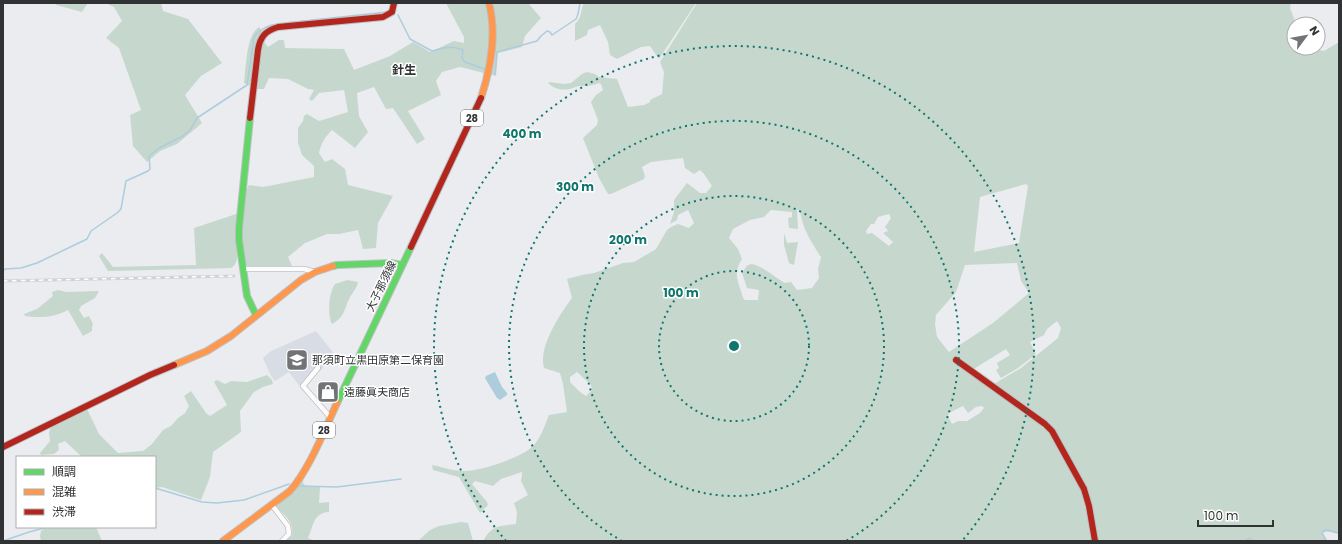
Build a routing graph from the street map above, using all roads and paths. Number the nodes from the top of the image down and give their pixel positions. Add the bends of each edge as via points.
1 (394, 3) edge
2 (489, 3) edge
3 (402, 265) junction
4 (243, 270) junction
5 (315, 272) junction
6 (256, 315) junction
7 (956, 360) dead end
8 (318, 368) dead end
9 (330, 417) junction
10 (3, 447) edge
11 (272, 505) junction
12 (223, 541) edge
13 (282, 541) edge
14 (1096, 541) edge

1 - 4 street via 394,11 384,17 278,27 271,29 261,38 238,228
2 - 3 street, 大子那須線 / 28 via 492,41 486,84
3 - 5 street via 337,265
3 - 9 street, 大子那須線 / 28
4 - 5 street via 304,269
4 - 6 street via 247,296
5 - 6 street via 300,280
6 - 10 street via 231,336 207,351 150,375
7 - 14 street via 1052,431 1084,489
8 - 9 street via 302,386
9 - 11 street, 大子那須線 / 28 via 298,482
11 - 12 street, 大子那須線 / 28
11 - 13 street via 288,526 289,534

